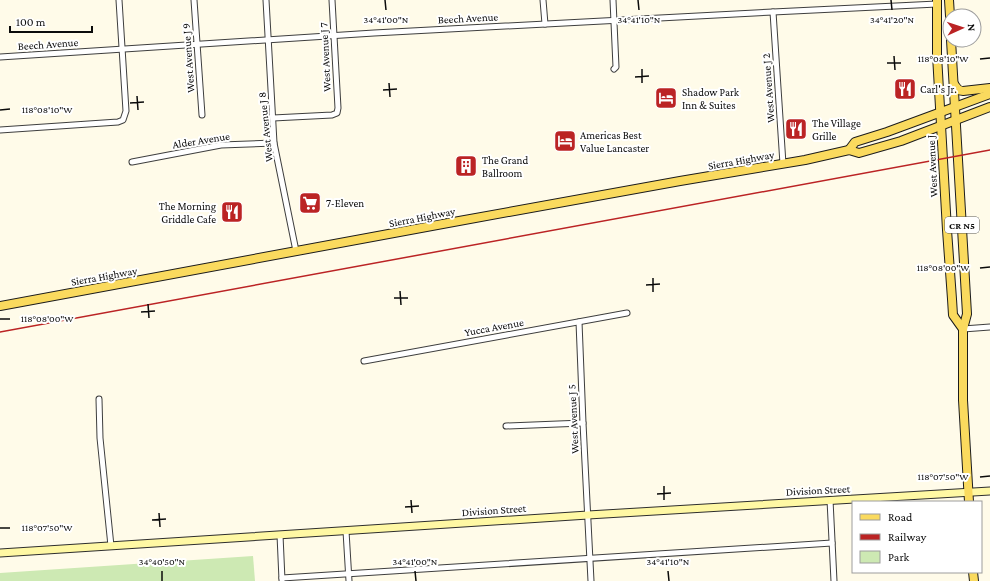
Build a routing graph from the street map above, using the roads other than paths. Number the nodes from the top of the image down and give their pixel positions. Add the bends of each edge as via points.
1 (119, 0) edge
2 (194, 0) edge
3 (266, 0) edge
4 (332, 0) edge
5 (543, 0) edge
6 (613, 0) edge
7 (937, 2) edge
8 (773, 12) junction
9 (614, 21) junction
10 (545, 24) junction
11 (333, 36) junction
12 (268, 40) junction
13 (197, 45) junction
14 (952, 48) edge
15 (122, 49) junction
16 (0, 57) edge
17 (614, 68) dead end
18 (954, 84) junction
19 (990, 88) edge
20 (990, 94) edge
21 (956, 107) junction
22 (990, 107) edge
23 (940, 113) junction
24 (202, 115) dead end
25 (273, 118) junction
26 (956, 120) junction
27 (941, 126) junction
28 (0, 130) edge
29 (274, 143) junction
30 (849, 150) junction
31 (132, 162) dead end
32 (783, 164) junction
33 (296, 251) junction
34 (0, 306) edge
35 (627, 313) dead end
36 (579, 322) junction
37 (990, 327) edge
38 (962, 329) junction
39 (364, 361) dead end
40 (99, 399) dead end
41 (583, 423) junction
42 (506, 426) dead end
43 (990, 491) edge
44 (969, 492) junction
45 (830, 500) junction
46 (969, 501) edge
47 (588, 515) junction
48 (346, 531) junction
49 (280, 535) junction
50 (832, 543) junction
51 (111, 546) junction
52 (0, 553) edge
53 (590, 559) junction
54 (349, 574) junction
55 (282, 580) edge
56 (349, 581) edge
57 (592, 581) edge
58 (834, 581) edge

1 - 15 street
2 - 13 street, West Avenue J 9
3 - 12 street, West Avenue J 8
4 - 11 street, West Avenue J 7
5 - 10 street
6 - 9 street
7 - 8 street, Beech Avenue
7 - 23 main road, West Avenue J
8 - 9 street, Beech Avenue
8 - 32 street, West Avenue J 2
9 - 10 street, Beech Avenue
9 - 17 street
10 - 11 street, Beech Avenue
11 - 12 street, Beech Avenue
11 - 25 street, West Avenue J 7 via 337,113
12 - 13 street, Beech Avenue
12 - 25 street, West Avenue J 8
13 - 15 street, Beech Avenue
13 - 24 street, West Avenue J 9
14 - 18 main road, West Avenue J / CR N5
15 - 16 street, Beech Avenue
15 - 28 street via 126,111 124,120
18 - 19 main road via 960,91
18 - 21 main road, West Avenue J / CR N5
20 - 21 main road, Sierra Highway
21 - 23 main road, Sierra Highway
21 - 26 main road, West Avenue J / CR N5
22 - 26 main road, Sierra Highway
23 - 27 main road, West Avenue J
23 - 30 main road, Sierra Highway via 855,142
25 - 29 street, West Avenue J 8
26 - 27 main road, Sierra Highway
26 - 38 main road, West Avenue J / CR N5 via 967,314
27 - 30 main road, Sierra Highway via 869,151 859,153
27 - 38 main road, West Avenue J via 953,315
29 - 31 street, Alder Avenue via 220,146
29 - 33 street, West Avenue J 8
30 - 32 main road, Sierra Highway
32 - 33 main road, Sierra Highway
33 - 34 main road, Sierra Highway
35 - 36 street, Yucca Avenue
36 - 39 street, Yucca Avenue
36 - 41 street, West Avenue J 5
37 - 38 street
38 - 44 main road, West Avenue J / CR N5 via 963,400
40 - 51 street via 100,438
41 - 42 street
41 - 47 street, West Avenue J 5
43 - 44 main road, Division Street
44 - 45 main road, Division Street
44 - 46 main road, CR N5
45 - 47 main road, Division Street
45 - 50 street
47 - 48 main road, Division Street
47 - 53 street, West Avenue J 5
48 - 49 main road, Division Street
48 - 54 street
49 - 51 main road, Division Street
49 - 55 street
50 - 53 street
50 - 58 street
51 - 52 main road, Division Street
53 - 54 street
53 - 57 street, West Avenue J 5
54 - 55 street
54 - 56 street

